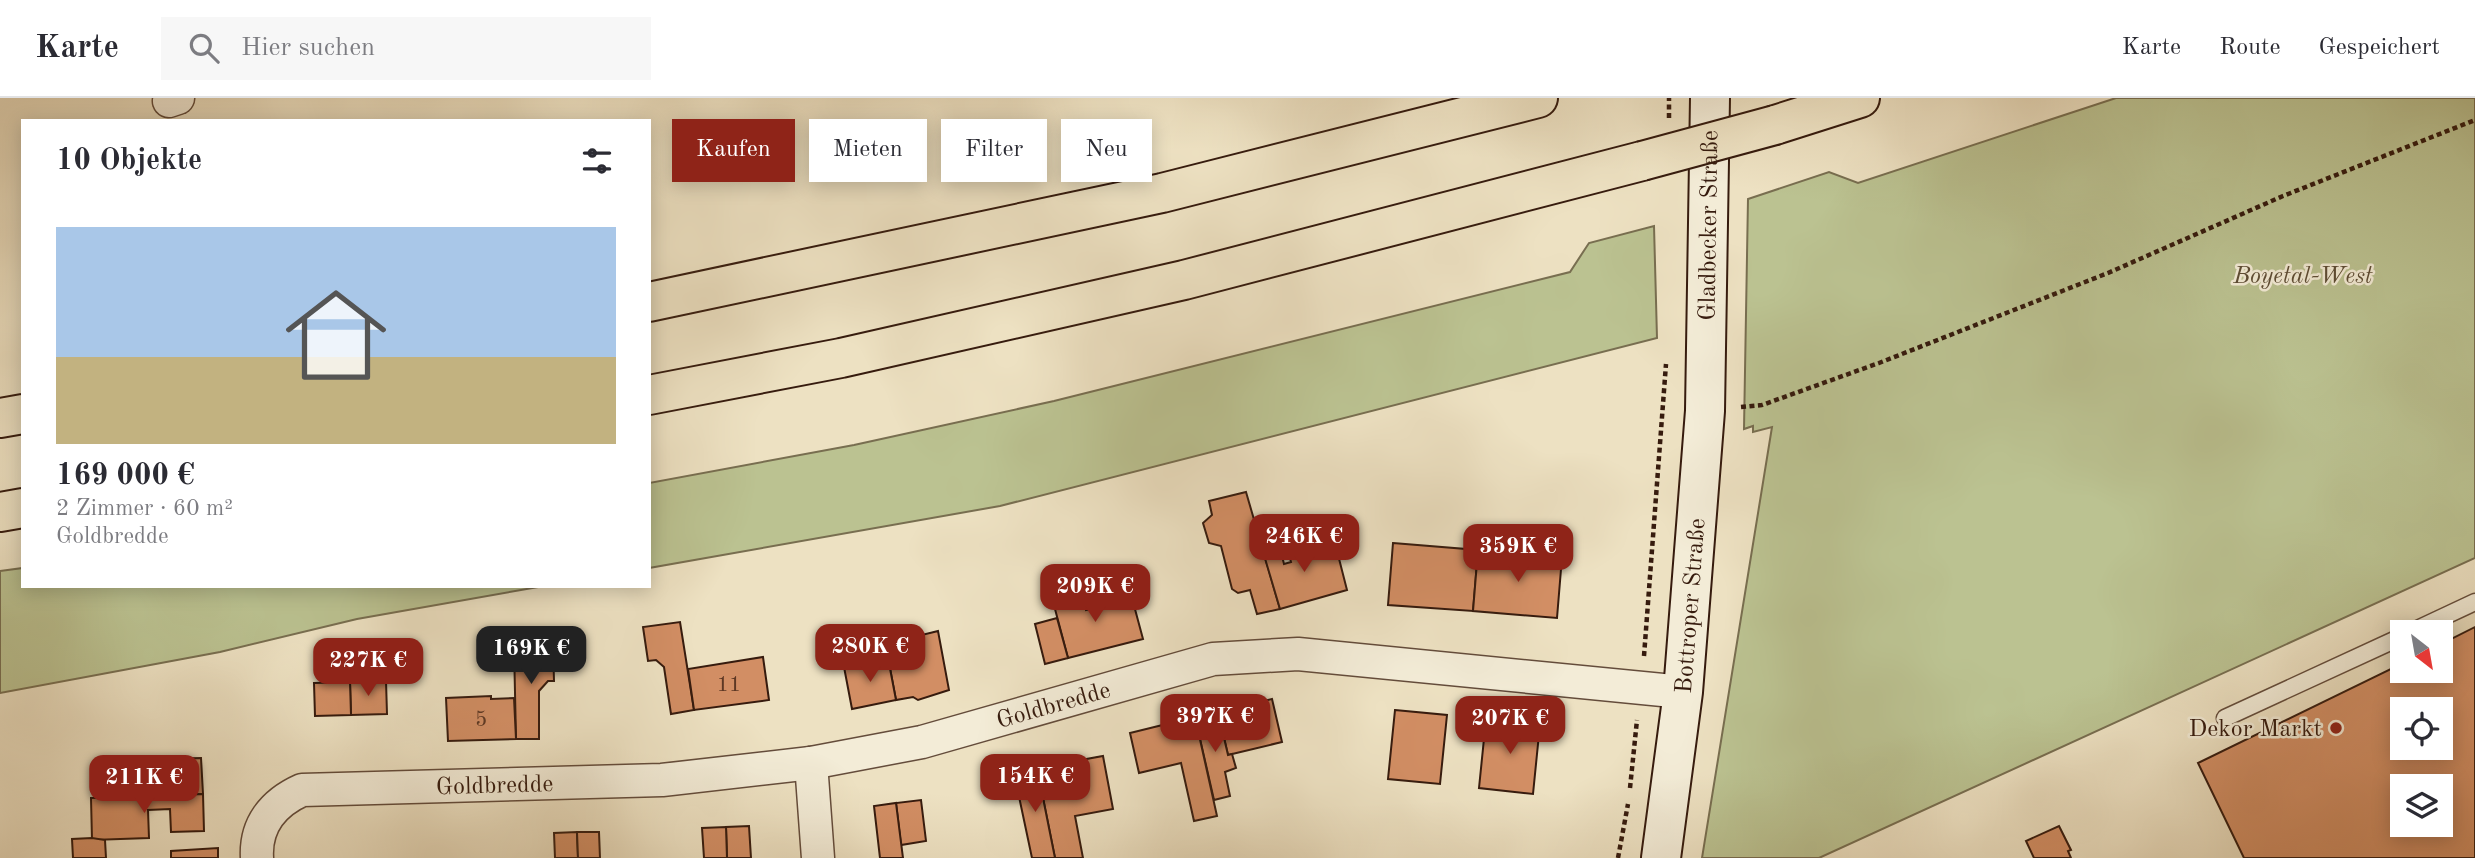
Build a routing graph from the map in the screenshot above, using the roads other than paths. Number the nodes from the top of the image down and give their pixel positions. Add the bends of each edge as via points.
1 (1538, 98) edge
2 (1710, 98) edge
3 (1860, 98) edge
4 (651, 302) edge
5 (1705, 353) joint
6 (651, 395) edge
7 (21, 414) edge
8 (0, 418) edge
9 (21, 508) edge
10 (0, 512) edge
11 (2475, 602) edge
12 (2437, 620) edge
13 (2390, 642) edge
14 (1683, 692) junction
15 (2225, 718) dead end
16 (811, 763) junction
17 (257, 858) edge
18 (818, 858) edge
19 (1661, 858) edge

1 - 4 highway via 1162,193
2 - 5 main road, Gladbecker Straße
3 - 6 highway, bridge via 1642,161 1184,280 841,358
5 - 14 main road, Bottroper Straße via 1705,411
7 - 8 highway
9 - 10 highway
11 - 12 lane
13 - 15 lane
14 - 16 street, Goldbredde via 1298,654 1213,659 922,742
14 - 19 main road, Bottroper Straße
16 - 17 street, Goldbredde via 662,780 303,790 266,817 257,839
16 - 18 street

